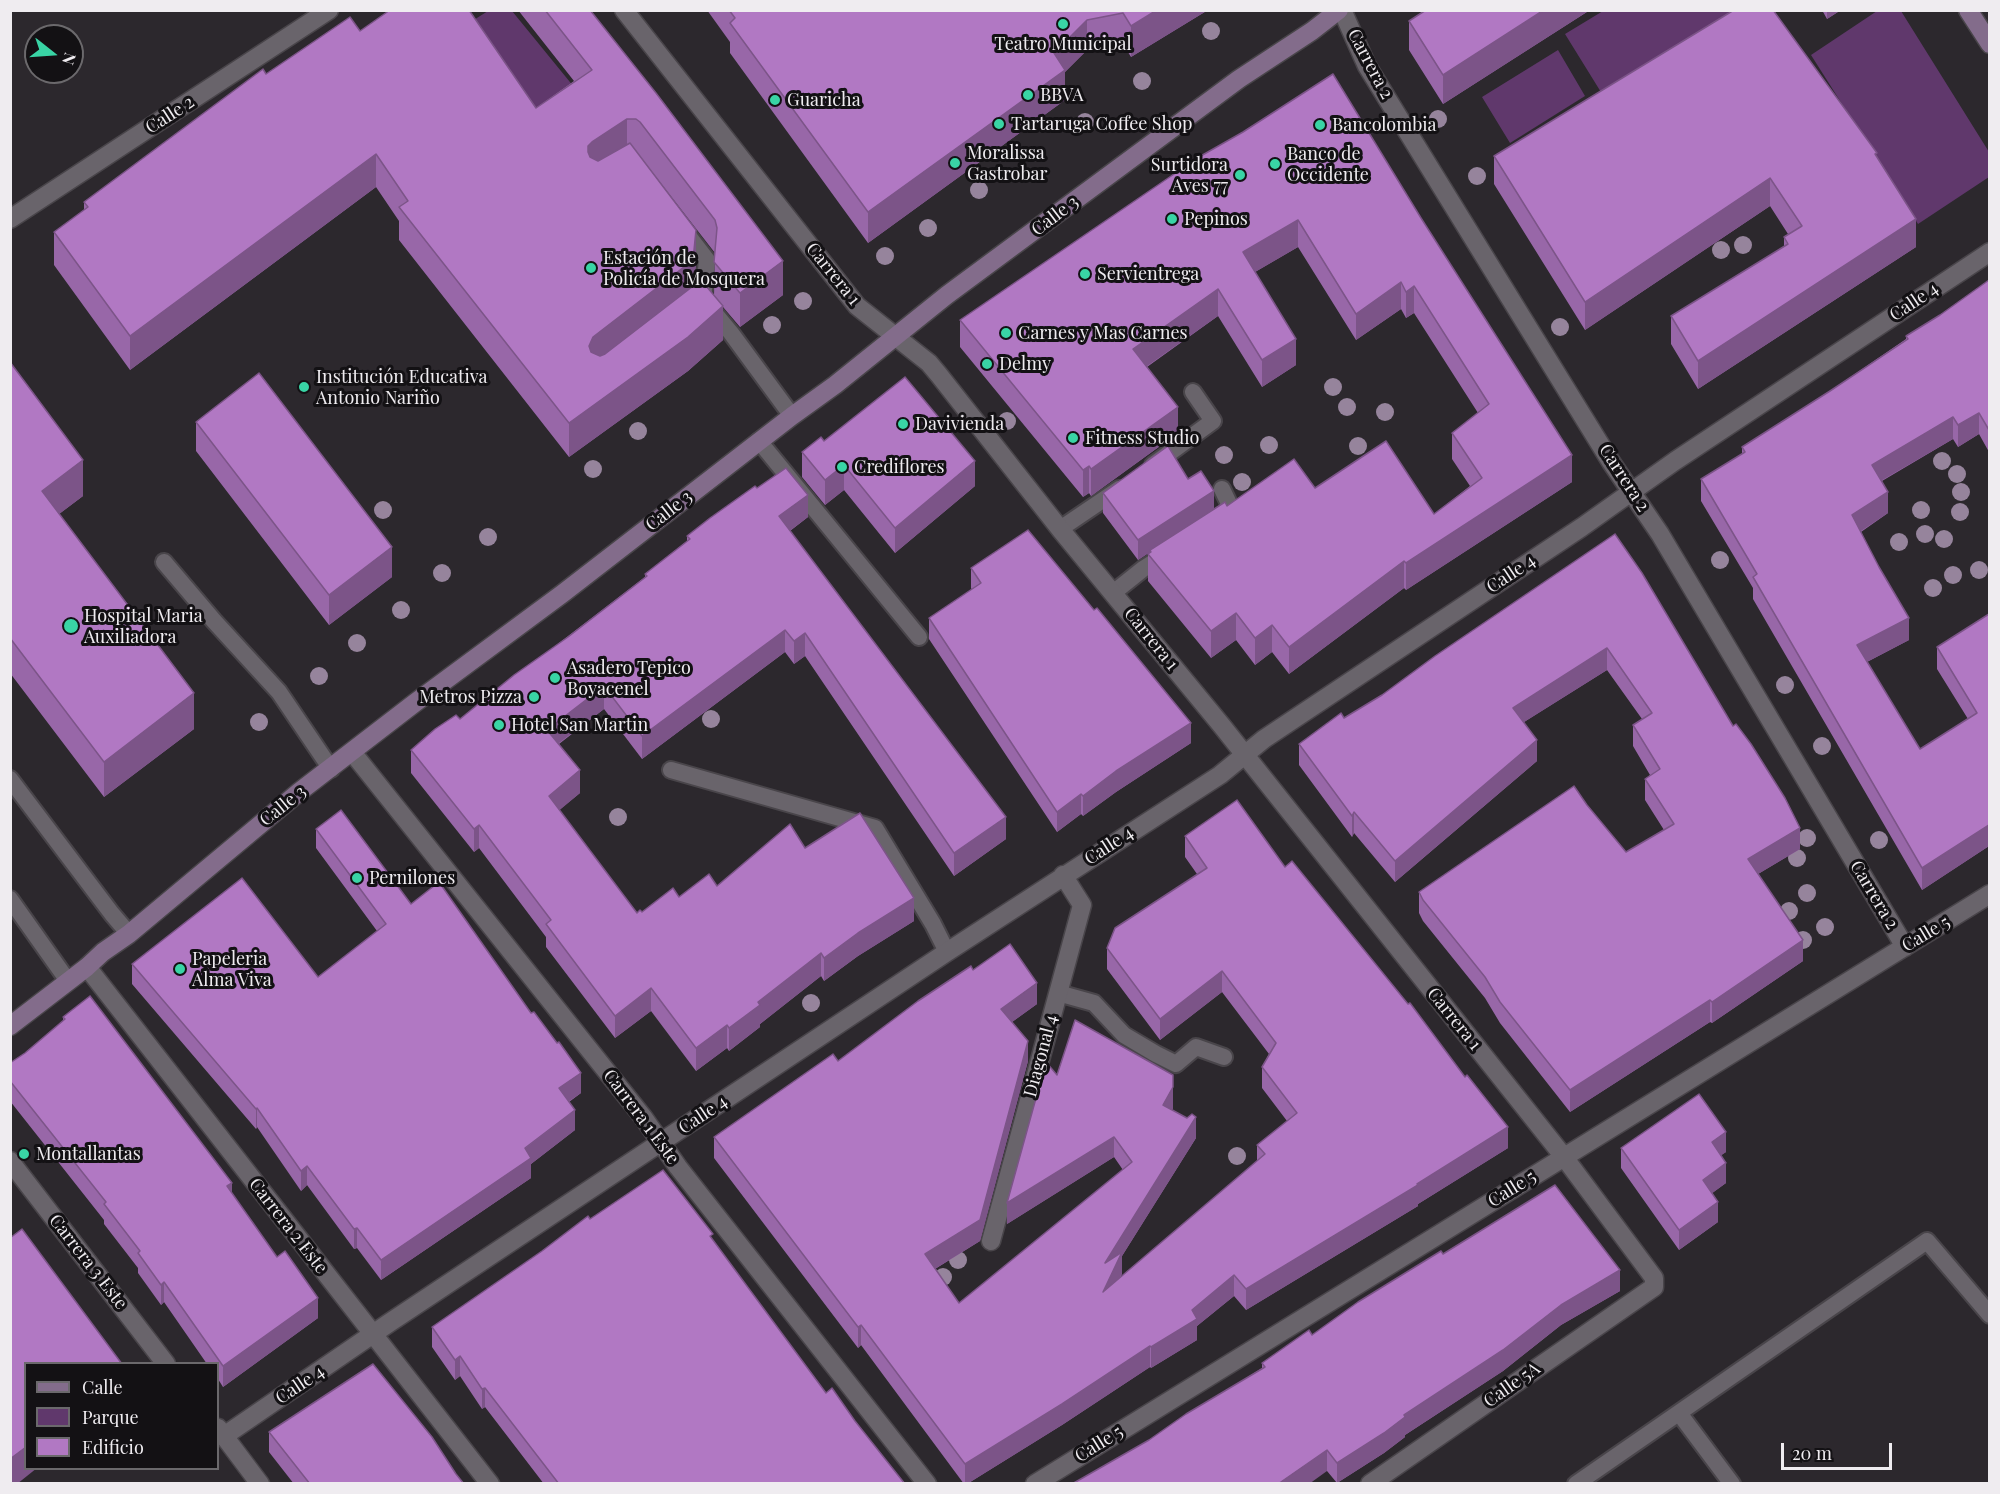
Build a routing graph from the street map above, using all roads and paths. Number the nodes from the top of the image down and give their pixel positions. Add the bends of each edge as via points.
1 (329, 10) edge
2 (624, 10) edge
3 (1340, 10) edge
4 (1968, 10) edge
5 (1989, 44) edge
6 (673, 216) edge
7 (10, 219) edge
8 (1989, 252) edge
9 (896, 336) junction
10 (1193, 392) dead end
11 (792, 416) junction
12 (759, 441) junction
13 (1222, 489) dead end
14 (1633, 491) junction
15 (1213, 524) edge
16 (1060, 529) junction
17 (1183, 544) edge
18 (164, 562) dead end
19 (1113, 593) junction
20 (919, 636) dead end
21 (352, 752) junction
22 (1245, 756) junction
23 (331, 769) junction
24 (671, 770) dead end
25 (10, 779) edge
26 (1063, 875) junction
27 (1989, 894) edge
28 (10, 899) edge
29 (129, 934) junction
30 (1905, 946) junction
31 (947, 952) junction
32 (87, 967) junction
33 (68, 981) junction
34 (1058, 993) junction
35 (10, 1026) edge
36 (1224, 1057) dead end
37 (662, 1143) junction
38 (1564, 1157) junction
39 (10, 1161) edge
40 (991, 1241) dead end
41 (1654, 1287) joint
42 (1989, 1315) edge
43 (373, 1335) junction
44 (164, 1362) edge
45 (1678, 1413) junction
46 (221, 1432) edge
47 (1599, 1477) edge
48 (260, 1484) edge
49 (490, 1484) edge
50 (927, 1484) edge
51 (1035, 1484) edge
52 (1370, 1484) edge
53 (1576, 1484) edge
54 (1732, 1484) edge

1 - 7 street, Calle 2
2 - 9 street, Carrera 1 via 857,306
3 - 9 main road, Calle 3 via 1211,100
3 - 14 street, Carrera 2 via 1367,66 1611,462
4 - 5 main road
6 - 11 lane via 707,261 698,303 731,333
8 - 14 street, Calle 4
9 - 11 main road, Calle 3
9 - 16 street, Carrera 1 via 929,363
10 - 16 lane via 1213,420
11 - 12 main road, Calle 3
12 - 20 lane
12 - 21 main road, Calle 3
13 - 15 lane via 1233,512
14 - 22 street, Calle 4 via 1264,739
14 - 30 street, Carrera 2
16 - 19 street, Carrera 1
17 - 19 lane
18 - 23 lane via 279,692
19 - 22 street, Carrera 1
21 - 23 main road, Calle 3
21 - 37 street, Carrera 1 Este
22 - 26 street, Calle 4
22 - 38 street, Carrera 1
23 - 29 main road, Calle 3
24 - 31 lane via 875,828
25 - 29 lane
26 - 31 street, Calle 4
26 - 34 street, Diagonal 4 via 1082,905
27 - 30 street, Calle 5
28 - 33 lane
29 - 32 main road, Calle 3
30 - 38 street, Calle 5
31 - 37 street, Calle 4
32 - 33 main road, Calle 3
32 - 43 street, Carrera 2 Este
33 - 35 main road, Calle 3
34 - 36 lane via 1094,1003 1124,1035 1176,1064 1197,1047
34 - 40 street, Diagonal 4
37 - 43 street, Calle 4
37 - 50 street, Carrera 1 Este
38 - 41 street, Carrera 1 via 1654,1278
38 - 51 street, Calle 5
39 - 44 street, Carrera 3 Este
41 - 52 street, Calle 5A
42 - 45 lane via 1927,1241
43 - 46 street, Calle 4
43 - 49 street, Carrera 2 Este
45 - 47 lane
45 - 54 lane
46 - 48 street
47 - 53 lane

